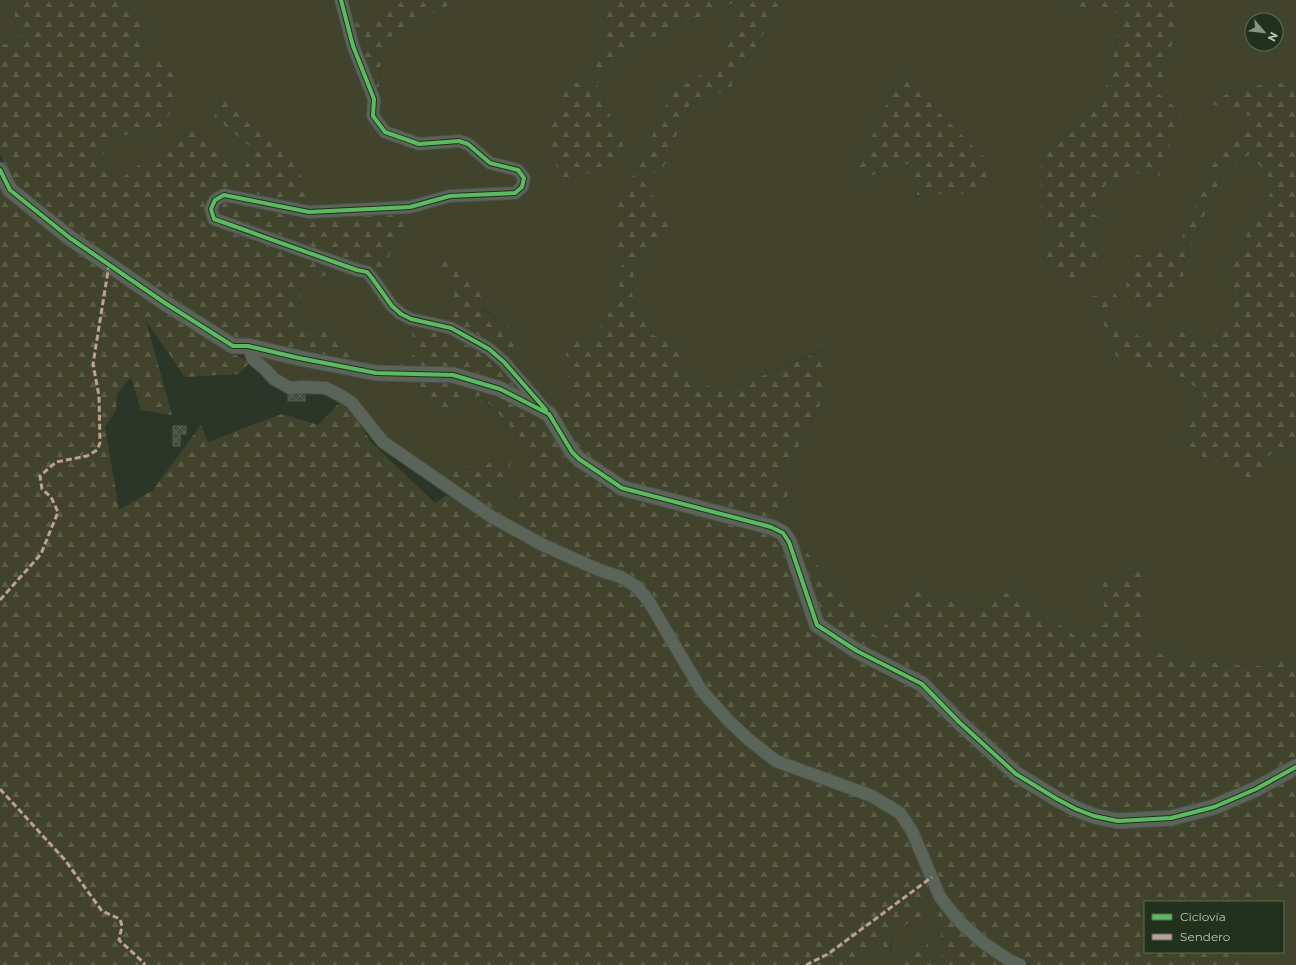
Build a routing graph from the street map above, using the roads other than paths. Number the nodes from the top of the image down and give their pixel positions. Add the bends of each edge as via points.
1 (341, 0) edge
2 (0, 170) edge
3 (248, 346) junction
4 (549, 414) junction
5 (1296, 767) edge
6 (1020, 965) edge

1 - 4 street via 353,46 374,99 373,116 384,132 419,144 468,144 490,163 518,170 524,178 522,187 515,193 450,196 410,207 309,212 224,195 214,200 211,209 214,219 367,272 400,314 451,328 489,349 504,362
2 - 3 street via 10,190 70,238 233,346
3 - 4 street via 376,373 453,375 500,389
3 - 6 street via 253,359 274,379 290,388 326,388 352,403 383,442 492,516 543,545 621,577 637,588 648,600 701,690 728,720 776,761 872,796 900,813 912,831 940,897 951,911 985,944
4 - 5 street via 578,459 622,488 771,527 783,533 789,542 817,625 857,651 922,684 1016,774 1076,809 1118,821 1171,818 1214,807 1256,789

